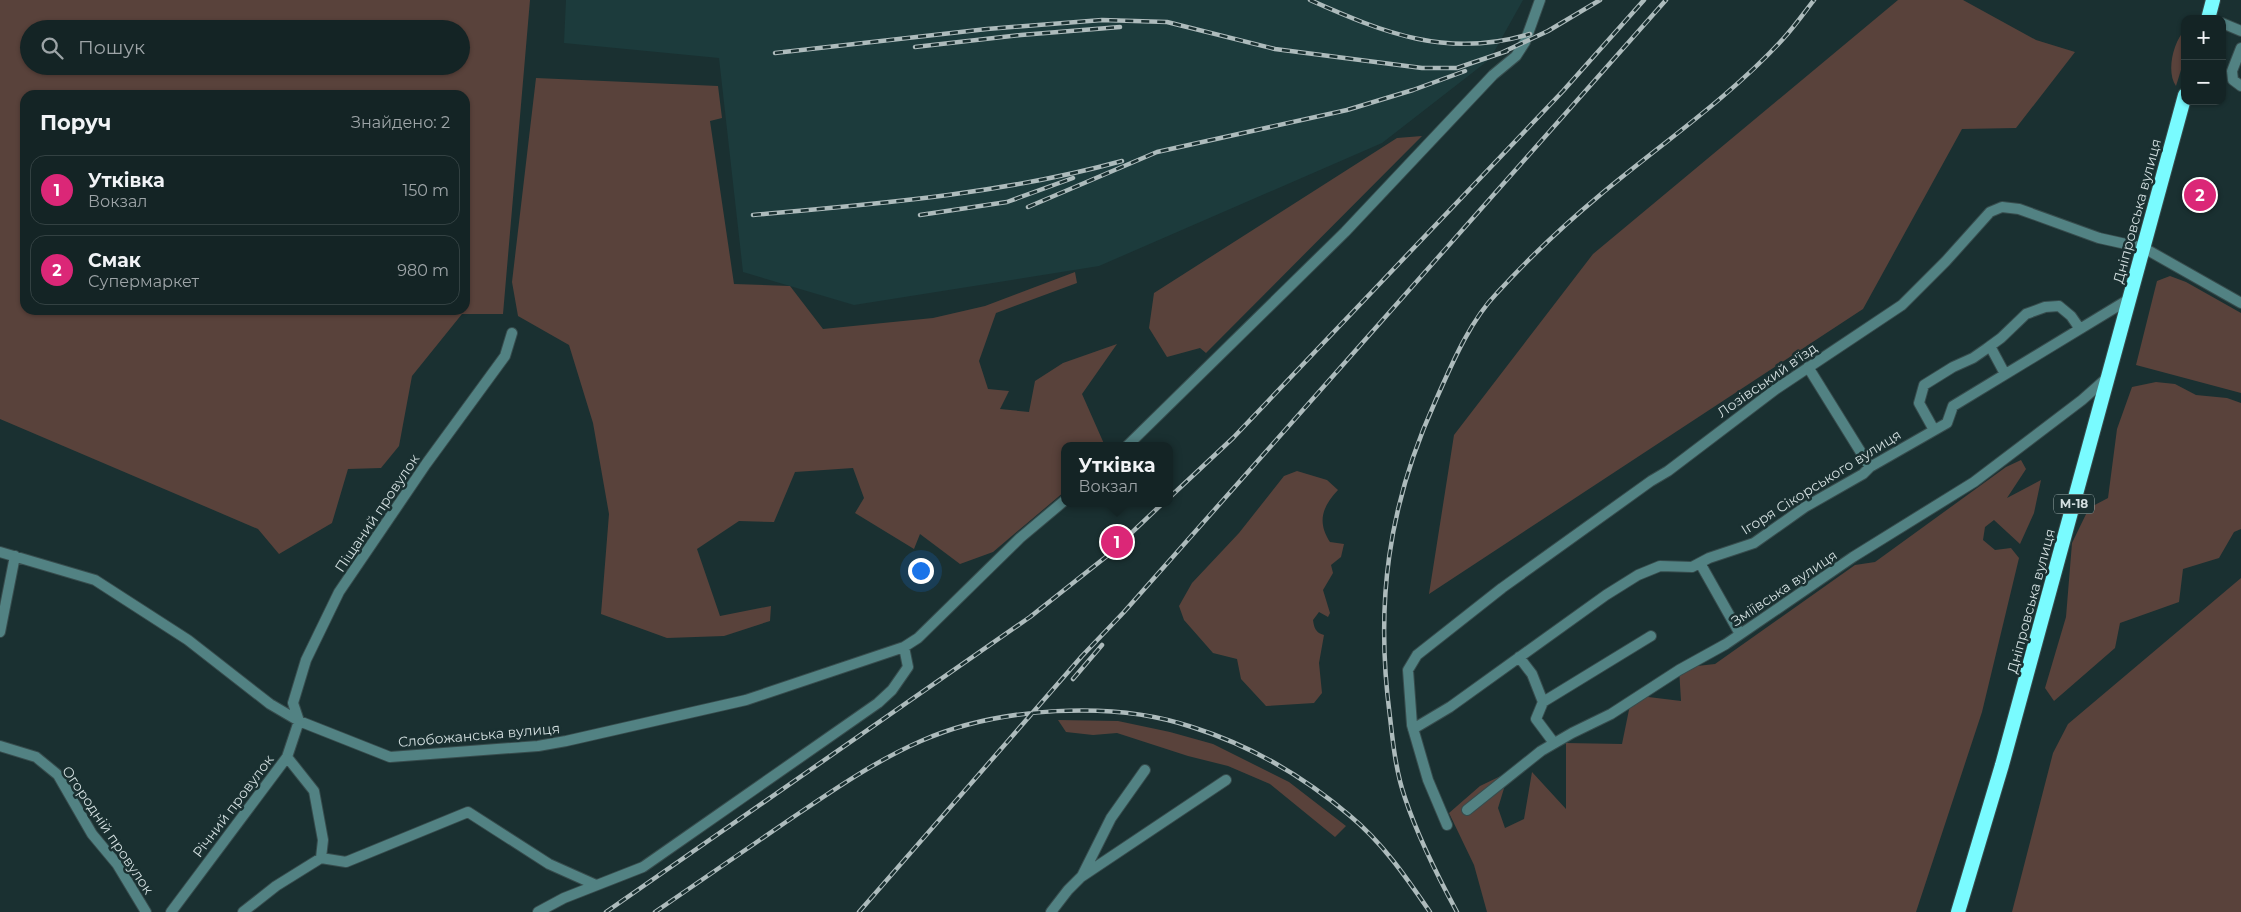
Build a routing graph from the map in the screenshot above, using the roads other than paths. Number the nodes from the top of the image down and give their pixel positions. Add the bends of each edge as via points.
1 (1540, 0) edge
2 (2213, 0) edge
3 (2210, 15) edge
4 (2226, 25) edge
5 (2241, 32) edge
6 (2241, 48) edge
7 (2241, 86) edge
8 (2182, 105) edge
9 (2144, 248) junction
10 (2131, 298) junction
11 (2241, 303) edge
12 (2080, 329) junction
13 (512, 333) dead end
14 (1990, 346) junction
15 (1808, 367) junction
16 (2005, 374) junction
17 (2109, 377) junction
18 (1934, 430) junction
19 (1131, 442) edge
20 (1870, 467) junction
21 (1061, 503) edge
22 (0, 552) edge
23 (15, 556) junction
24 (1700, 563) junction
25 (0, 632) edge
26 (1740, 634) junction
27 (1652, 636) dead end
28 (904, 647) junction
29 (1519, 657) junction
30 (1543, 702) junction
31 (299, 721) junction
32 (1413, 730) junction
33 (1554, 743) junction
34 (0, 746) edge
35 (287, 758) junction
36 (1145, 770) dead end
37 (1226, 780) dead end
38 (1467, 810) dead end
39 (1447, 825) dead end
40 (321, 858) junction
41 (1081, 877) junction
42 (596, 885) junction
43 (146, 912) edge
44 (171, 912) edge
45 (243, 912) edge
46 (538, 912) edge
47 (1051, 912) edge
48 (1958, 912) edge

1 - 19 street via 1529,34 1516,56 1493,75 1345,232
2 - 3 highway
4 - 5 street
6 - 7 street via 2232,71 2233,80
8 - 9 highway, Дніпровська вулиця / М-18
9 - 10 highway, Дніпровська вулиця / М-18
9 - 11 street, Лозівський в'їзд
9 - 15 street, Лозівський в'їзд via 2100,238 2019,209 2002,207 1990,212 1902,306
10 - 12 street, Ігоря Сікорського вулиця
10 - 17 highway, Дніпровська вулиця / М-18
12 - 14 street via 2059,306 2046,307 2026,314
12 - 16 street, Ігоря Сікорського вулиця
13 - 31 street, Піщаний провулок via 505,356 339,592 304,669 293,703
14 - 16 street
14 - 18 street via 1924,385 1919,403
15 - 20 street
15 - 32 street, Лозівський в'їзд via 1502,588 1417,655 1408,670
16 - 18 street, Ігоря Сікорського вулиця via 1953,406 1947,423
17 - 26 street, Зміївська вулиця via 1974,482 1853,557
17 - 48 highway, Дніпровська вулиця / М-18
18 - 20 street, Ігоря Сікорського вулиця
20 - 24 street, Ігоря Сікорського вулиця via 1754,543
21 - 28 street, Слобожанська вулиця via 918,638
22 - 23 street, Слобожанська вулиця
23 - 25 street
23 - 31 street, Слобожанська вулиця via 95,580 188,640 270,704
24 - 26 street
24 - 29 street, Ігоря Сікорського вулиця via 1692,567 1660,566 1648,570 1606,595
26 - 33 street, Зміївська вулиця via 1611,714
27 - 30 street
28 - 31 street, Слобожанська вулиця via 746,700 538,746 390,757
28 - 42 street via 908,667 878,703 643,867
29 - 30 street via 1532,674
29 - 32 street, Ігоря Сікорського вулиця
30 - 33 street via 1536,719
31 - 35 street
32 - 39 street via 1428,780
33 - 38 street, Зміївська вулиця
34 - 43 street, Огородній провулок via 36,757 58,775 92,834 117,864
35 - 40 street, Річний провулок via 314,791 323,840
35 - 44 street, Річний провулок
36 - 41 street via 1111,818
37 - 41 street
40 - 42 street via 346,862 468,812 550,864
40 - 45 street via 276,886
41 - 47 street
42 - 46 street

